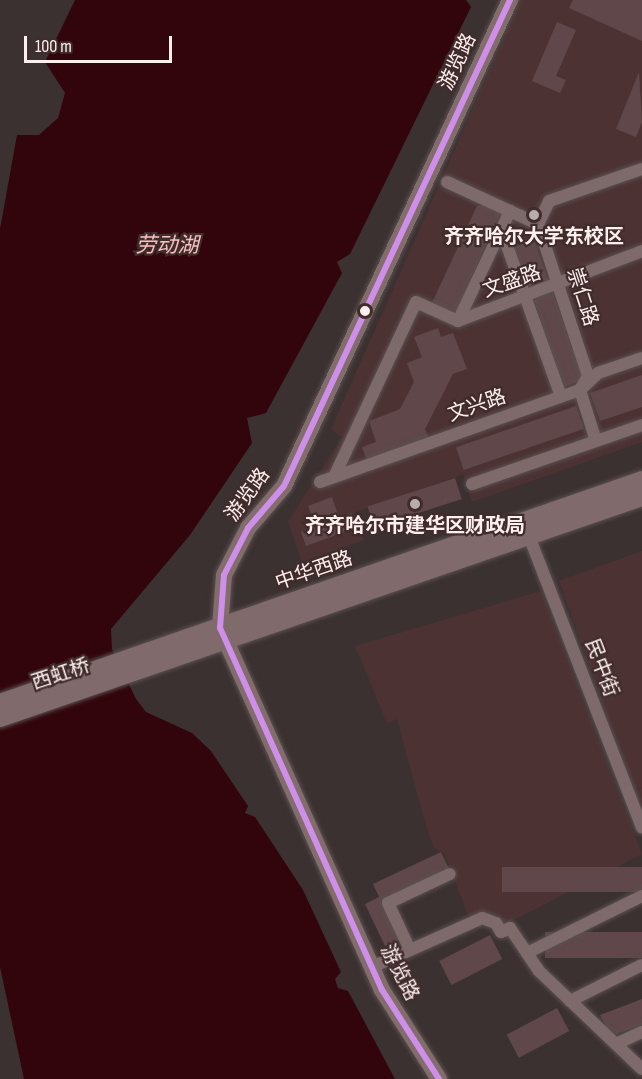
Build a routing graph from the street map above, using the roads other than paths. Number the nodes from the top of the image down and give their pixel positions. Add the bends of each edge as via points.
1 (510, 0) edge
2 (642, 169) edge
3 (447, 182) dead end
4 (510, 211) junction
5 (538, 224) junction
6 (501, 229) junction
7 (642, 251) edge
8 (559, 287) junction
9 (526, 298) junction
10 (458, 321) junction
11 (642, 358) edge
12 (580, 390) junction
13 (561, 397) junction
14 (642, 425) edge
15 (596, 441) junction
16 (334, 477) junction
17 (642, 480) edge
18 (320, 482) dead end
19 (472, 484) dead end
20 (642, 497) edge
21 (527, 529) junction
22 (223, 635) junction
23 (136, 675) joint
24 (0, 703) edge
25 (0, 718) edge
26 (642, 827) edge
27 (450, 874) dead end
28 (642, 896) edge
29 (410, 950) junction
30 (527, 953) junction
31 (642, 965) edge
32 (372, 967) junction
33 (570, 1001) junction
34 (642, 1032) edge
35 (616, 1044) junction
36 (642, 1069) edge
37 (440, 1079) edge

1 - 22 street, 游览路 via 284,486 248,528 224,575
2 - 5 street via 549,201
3 - 4 street
4 - 5 street
4 - 6 street
5 - 8 street, 崇仁路
6 - 9 street
6 - 10 street
7 - 8 street, 文盛路 via 570,275
8 - 9 street, 文盛路
8 - 12 street, 崇仁路 via 588,376
9 - 10 street, 文盛路
9 - 13 street
10 - 16 street via 416,303
11 - 12 street, 文兴路 via 598,373
12 - 13 street, 文兴路
12 - 15 street, 崇仁路
13 - 16 street, 文兴路
14 - 15 street
15 - 19 street
16 - 18 street, 文兴路
17 - 21 main road, 中华西路
20 - 21 main road, 中华西路
21 - 22 main road, 中华西路
21 - 26 street, 民中街
22 - 23 main road, 中华西路
22 - 24 main road, 中华西路 via 145,650
22 - 32 street, 游览路
23 - 25 main road, 西虹桥
27 - 29 street via 388,903
28 - 30 street
29 - 30 street via 482,918 496,923 501,933 510,928
29 - 32 street
30 - 33 street
31 - 33 street
32 - 37 street, 游览路
33 - 35 street
34 - 35 street
35 - 36 street

